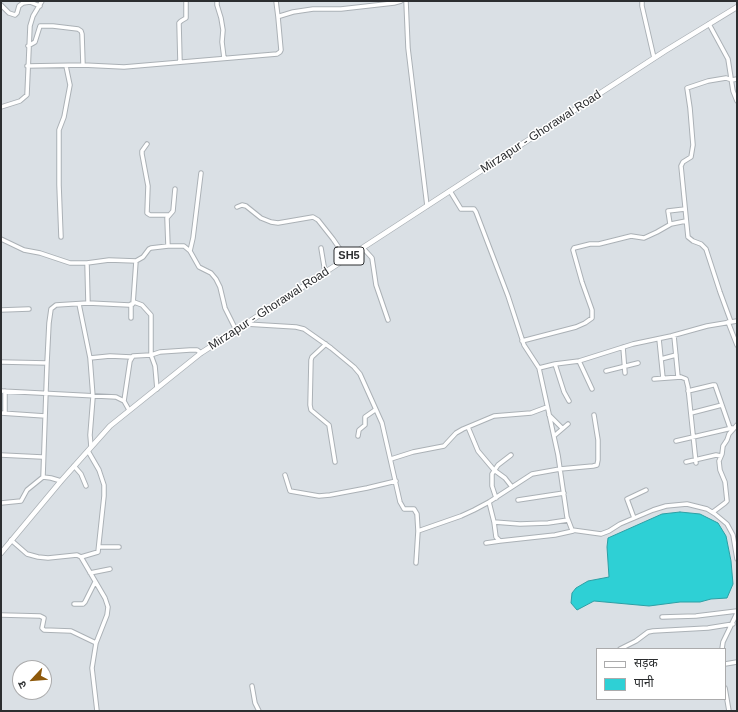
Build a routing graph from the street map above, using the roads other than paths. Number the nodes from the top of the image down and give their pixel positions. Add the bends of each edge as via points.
1 (42, 1) edge
2 (186, 1) edge
3 (217, 1) edge
4 (276, 1) edge
5 (401, 1) edge
6 (406, 1) edge
7 (642, 1) edge
8 (1, 5) edge
9 (40, 6) junction
10 (737, 7) edge
11 (278, 17) junction
12 (710, 24) junction
13 (28, 46) junction
14 (224, 58) junction
15 (654, 58) junction
16 (180, 62) junction
17 (83, 65) junction
18 (27, 66) junction
19 (66, 66) junction
20 (737, 79) edge
21 (732, 80) junction
22 (737, 101) edge
23 (1, 107) edge
24 (147, 144) dead end
25 (201, 173) dead end
26 (175, 189) dead end
27 (450, 191) junction
28 (427, 206) junction
29 (237, 207) dead end
30 (685, 209) junction
31 (168, 216) junction
32 (686, 221) junction
33 (670, 224) junction
34 (61, 237) dead end
35 (1, 239) edge
36 (168, 246) junction
37 (321, 248) dead end
38 (362, 248) junction
39 (190, 251) junction
40 (346, 258) junction
41 (136, 261) junction
42 (87, 263) junction
43 (325, 272) junction
44 (88, 303) junction
45 (133, 303) junction
46 (78, 304) junction
47 (29, 309) dead end
48 (1, 310) edge
49 (131, 318) dead end
50 (388, 320) dead end
51 (737, 321) edge
52 (730, 322) junction
53 (245, 324) junction
54 (236, 330) junction
55 (674, 336) junction
56 (659, 339) junction
57 (522, 341) junction
58 (326, 344) junction
59 (737, 345) edge
60 (623, 347) junction
61 (201, 353) junction
62 (151, 355) junction
63 (676, 355) junction
64 (131, 357) junction
65 (90, 358) junction
66 (661, 359) junction
67 (579, 361) junction
68 (1, 362) edge
69 (47, 363) junction
70 (638, 363) dead end
71 (554, 364) junction
72 (624, 365) junction
73 (538, 368) junction
74 (606, 371) dead end
75 (625, 373) dead end
76 (678, 377) junction
77 (663, 378) junction
78 (654, 379) dead end
79 (157, 389) junction
80 (592, 389) dead end
81 (3, 391) edge
82 (688, 391) junction
83 (46, 394) junction
84 (93, 397) junction
85 (124, 401) junction
86 (569, 401) dead end
87 (722, 405) junction
88 (547, 407) junction
89 (129, 410) junction
90 (375, 410) junction
91 (3, 413) edge
92 (691, 413) junction
93 (549, 415) junction
94 (594, 415) dead end
95 (45, 416) junction
96 (568, 424) dead end
97 (737, 425) edge
98 (468, 427) junction
99 (562, 428) junction
100 (732, 428) junction
101 (358, 436) dead end
102 (554, 436) junction
103 (693, 436) junction
104 (676, 441) dead end
105 (89, 449) junction
106 (1, 455) edge
107 (511, 455) dead end
108 (722, 456) junction
109 (42, 457) junction
110 (391, 459) junction
111 (335, 462) dead end
112 (686, 462) dead end
113 (696, 462) junction
114 (74, 466) junction
115 (560, 469) junction
116 (494, 470) junction
117 (285, 475) dead end
118 (43, 477) junction
119 (61, 481) junction
120 (396, 481) junction
121 (86, 486) dead end
122 (512, 487) junction
123 (646, 490) dead end
124 (564, 493) junction
125 (496, 498) junction
126 (518, 500) dead end
127 (489, 502) junction
128 (1, 503) edge
129 (713, 512) junction
130 (634, 518) junction
131 (568, 520) junction
132 (494, 522) junction
133 (418, 531) junction
134 (573, 531) junction
135 (11, 540) junction
136 (500, 541) junction
137 (486, 543) dead end
138 (99, 547) junction
139 (119, 547) dead end
140 (1, 553) edge
141 (81, 558) junction
142 (737, 559) edge
143 (416, 563) dead end
144 (110, 569) dead end
145 (90, 573) junction
146 (95, 582) junction
147 (74, 604) dead end
148 (737, 612) edge
149 (1, 615) edge
150 (662, 617) dead end
151 (733, 624) junction
152 (96, 643) junction
153 (622, 648) edge
154 (722, 648) edge
155 (737, 662) edge
156 (726, 664) edge
157 (252, 686) dead end
158 (726, 694) edge
159 (97, 711) edge
160 (259, 711) edge
161 (729, 711) edge

1 - 9 street
2 - 16 street via 186,18 179,23
3 - 14 street via 223,30
4 - 11 street
5 - 11 street via 340,9 313,9
6 - 28 street via 408,48
7 - 15 street
8 - 9 street via 15,15 23,3 30,2
9 - 13 street via 30,23
10 - 12 main road, Mirzapur - Ghorawal Road / SH5
11 - 14 street via 281,50 279,53
12 - 15 main road, Mirzapur - Ghorawal Road / SH5
12 - 21 street via 728,59
13 - 17 street via 35,42 40,26 78,29 82,34
13 - 18 street
14 - 16 street
15 - 27 main road, Mirzapur - Ghorawal Road / SH5
16 - 17 street via 124,67
17 - 19 street
18 - 19 street
18 - 23 street via 25,97
19 - 34 street via 70,85 60,130
20 - 21 street
21 - 22 street
21 - 30 street via 726,78 708,81 687,88 693,140 692,155 681,166
24 - 31 street via 142,154 148,186 147,213
25 - 39 street
26 - 31 street via 172,211
27 - 28 main road, Mirzapur - Ghorawal Road / SH5
27 - 57 street via 462,209 474,209 476,212
28 - 38 main road, Mirzapur - Ghorawal Road / SH5
29 - 40 street via 246,206 261,218 278,223 313,217 333,238
30 - 32 street
30 - 33 street via 668,212
31 - 36 street
32 - 33 street
32 - 52 street via 689,238 706,249
33 - 57 street via 647,237 631,236 574,248 592,318 576,327
35 - 42 street via 24,250 70,264
36 - 39 street via 184,246
36 - 41 street via 149,249
37 - 43 street
38 - 40 main road, Mirzapur - Ghorawal Road / SH5
38 - 50 street via 372,258 376,285
39 - 54 street via 199,267 211,273 216,279 225,308
40 - 43 main road, Mirzapur - Ghorawal Road / SH5
41 - 42 street via 109,260
41 - 45 street
42 - 44 street
43 - 53 main road, Mirzapur - Ghorawal Road / SH5
44 - 45 street
44 - 46 street
45 - 49 street
45 - 62 street via 144,306 151,315
46 - 65 street
46 - 69 street via 56,305 51,309
47 - 48 street
51 - 52 street
52 - 55 street
52 - 59 street
53 - 54 main road, Mirzapur - Ghorawal Road / SH5
53 - 58 street via 304,328
54 - 61 main road, Mirzapur - Ghorawal Road / SH5
55 - 56 street
55 - 63 street
56 - 60 street
56 - 66 street
57 - 73 street
58 - 90 street via 360,374
58 - 111 street via 311,360 310,405 311,410 329,425
60 - 67 street
60 - 72 street
61 - 62 street via 194,349
61 - 79 main road, Mirzapur - Ghorawal Road / SH5
62 - 64 street
62 - 79 street via 155,366
63 - 66 street
63 - 76 street
64 - 65 street
64 - 85 street
65 - 84 street
66 - 77 street
67 - 71 street
67 - 80 street
68 - 69 street
69 - 83 street
70 - 72 street
71 - 73 street
71 - 86 street
72 - 74 street
72 - 75 street
73 - 88 street
76 - 77 street
76 - 82 street via 686,379
77 - 78 street
79 - 89 main road, Mirzapur - Ghorawal Road / SH5
81 - 83 street
81 - 91 street
82 - 87 street via 714,385
82 - 92 street
83 - 84 street
83 - 95 street
84 - 85 street via 116,397
84 - 105 street
85 - 89 street
87 - 92 street
87 - 100 street
88 - 93 street
88 - 98 street via 531,413 494,416
89 - 105 main road, Mirzapur - Ghorawal Road / SH5
90 - 101 street via 365,417 365,424 359,430
90 - 110 street via 382,423
91 - 95 street
92 - 103 street
93 - 99 street
93 - 102 street
94 - 115 street via 598,463 593,466
95 - 109 street
96 - 99 street
97 - 100 street
98 - 110 street via 456,433 444,446
98 - 116 street via 478,451
99 - 102 street
100 - 103 street
100 - 108 street via 723,446
102 - 115 street
103 - 104 street
103 - 113 street
105 - 114 main road, Mirzapur - Ghorawal Road / SH5
105 - 138 street via 104,485
106 - 109 street
107 - 116 street
108 - 113 street via 716,455
108 - 129 street via 719,464 727,498 725,503
109 - 118 street
110 - 120 street
112 - 113 street
114 - 119 main road, Mirzapur - Ghorawal Road / SH5
114 - 121 street
115 - 122 street via 532,474
115 - 124 street
116 - 122 street
116 - 125 street via 491,480
117 - 120 street via 290,491 319,496
118 - 119 street
118 - 128 street via 27,490 21,501
119 - 135 main road, Mirzapur - Ghorawal Road / SH5
120 - 133 street via 400,502 404,508 416,511
122 - 125 street
123 - 130 street via 627,499
124 - 126 street
124 - 131 street
125 - 127 street
127 - 132 street
127 - 133 street via 461,516
129 - 130 street via 687,504 672,505
129 - 142 street via 730,529
130 - 134 street via 601,534
131 - 132 street via 520,524
131 - 134 street
132 - 136 street via 496,537
133 - 143 street
134 - 136 street
135 - 140 main road, Mirzapur - Ghorawal Road / SH5
135 - 141 street via 27,554 38,557 77,555
136 - 137 street
138 - 139 street
138 - 141 street via 96,553
141 - 145 street
144 - 145 street
145 - 146 street
146 - 147 street via 85,602
146 - 152 street via 108,607
148 - 150 street
148 - 151 street
149 - 152 street via 43,617 44,630 71,631
151 - 153 street via 653,631
151 - 154 street
152 - 159 street via 92,668
155 - 156 street
157 - 160 street
158 - 161 street

